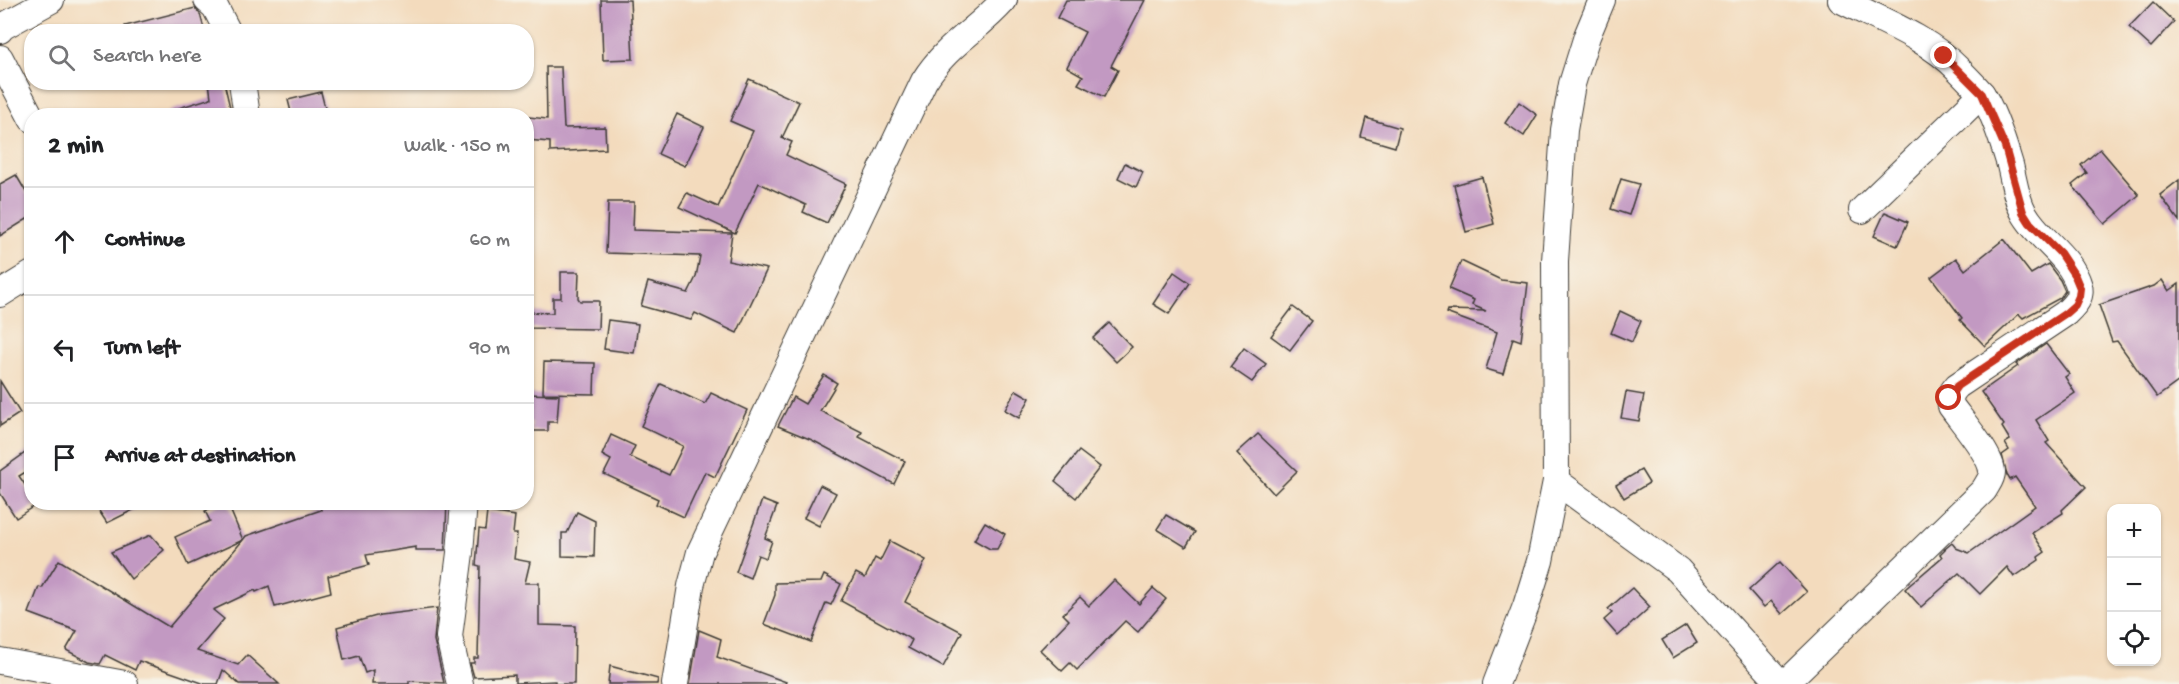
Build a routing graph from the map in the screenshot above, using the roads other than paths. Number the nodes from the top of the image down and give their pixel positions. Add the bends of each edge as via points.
1 (51, 0) edge
2 (207, 0) edge
3 (1004, 0) edge
4 (1602, 0) edge
5 (1841, 0) edge
6 (224, 24) edge
7 (0, 30) edge
8 (0, 58) edge
9 (247, 90) edge
10 (1982, 94) junction
11 (26, 108) edge
12 (247, 108) edge
13 (1862, 210) dead end
14 (24, 279) edge
15 (0, 294) edge
16 (1556, 481) junction
17 (463, 510) edge
18 (0, 661) edge
19 (125, 684) edge
20 (460, 684) edge
21 (675, 684) edge
22 (1496, 684) edge
23 (1783, 684) edge

1 - 7 street
2 - 6 street
3 - 21 street via 934,64 913,103 703,543 691,585
4 - 16 street via 1572,84 1564,130 1555,261
5 - 10 street via 1944,56
8 - 11 street
9 - 12 street
10 - 13 street
10 - 23 street via 2005,147 2023,212 2060,253 2075,276 2079,296 2066,313 1952,392 1951,406 1988,459 1992,470 1988,484
14 - 15 street
16 - 22 street via 1540,561
16 - 23 street via 1678,570
17 - 20 street via 449,637
18 - 19 street

